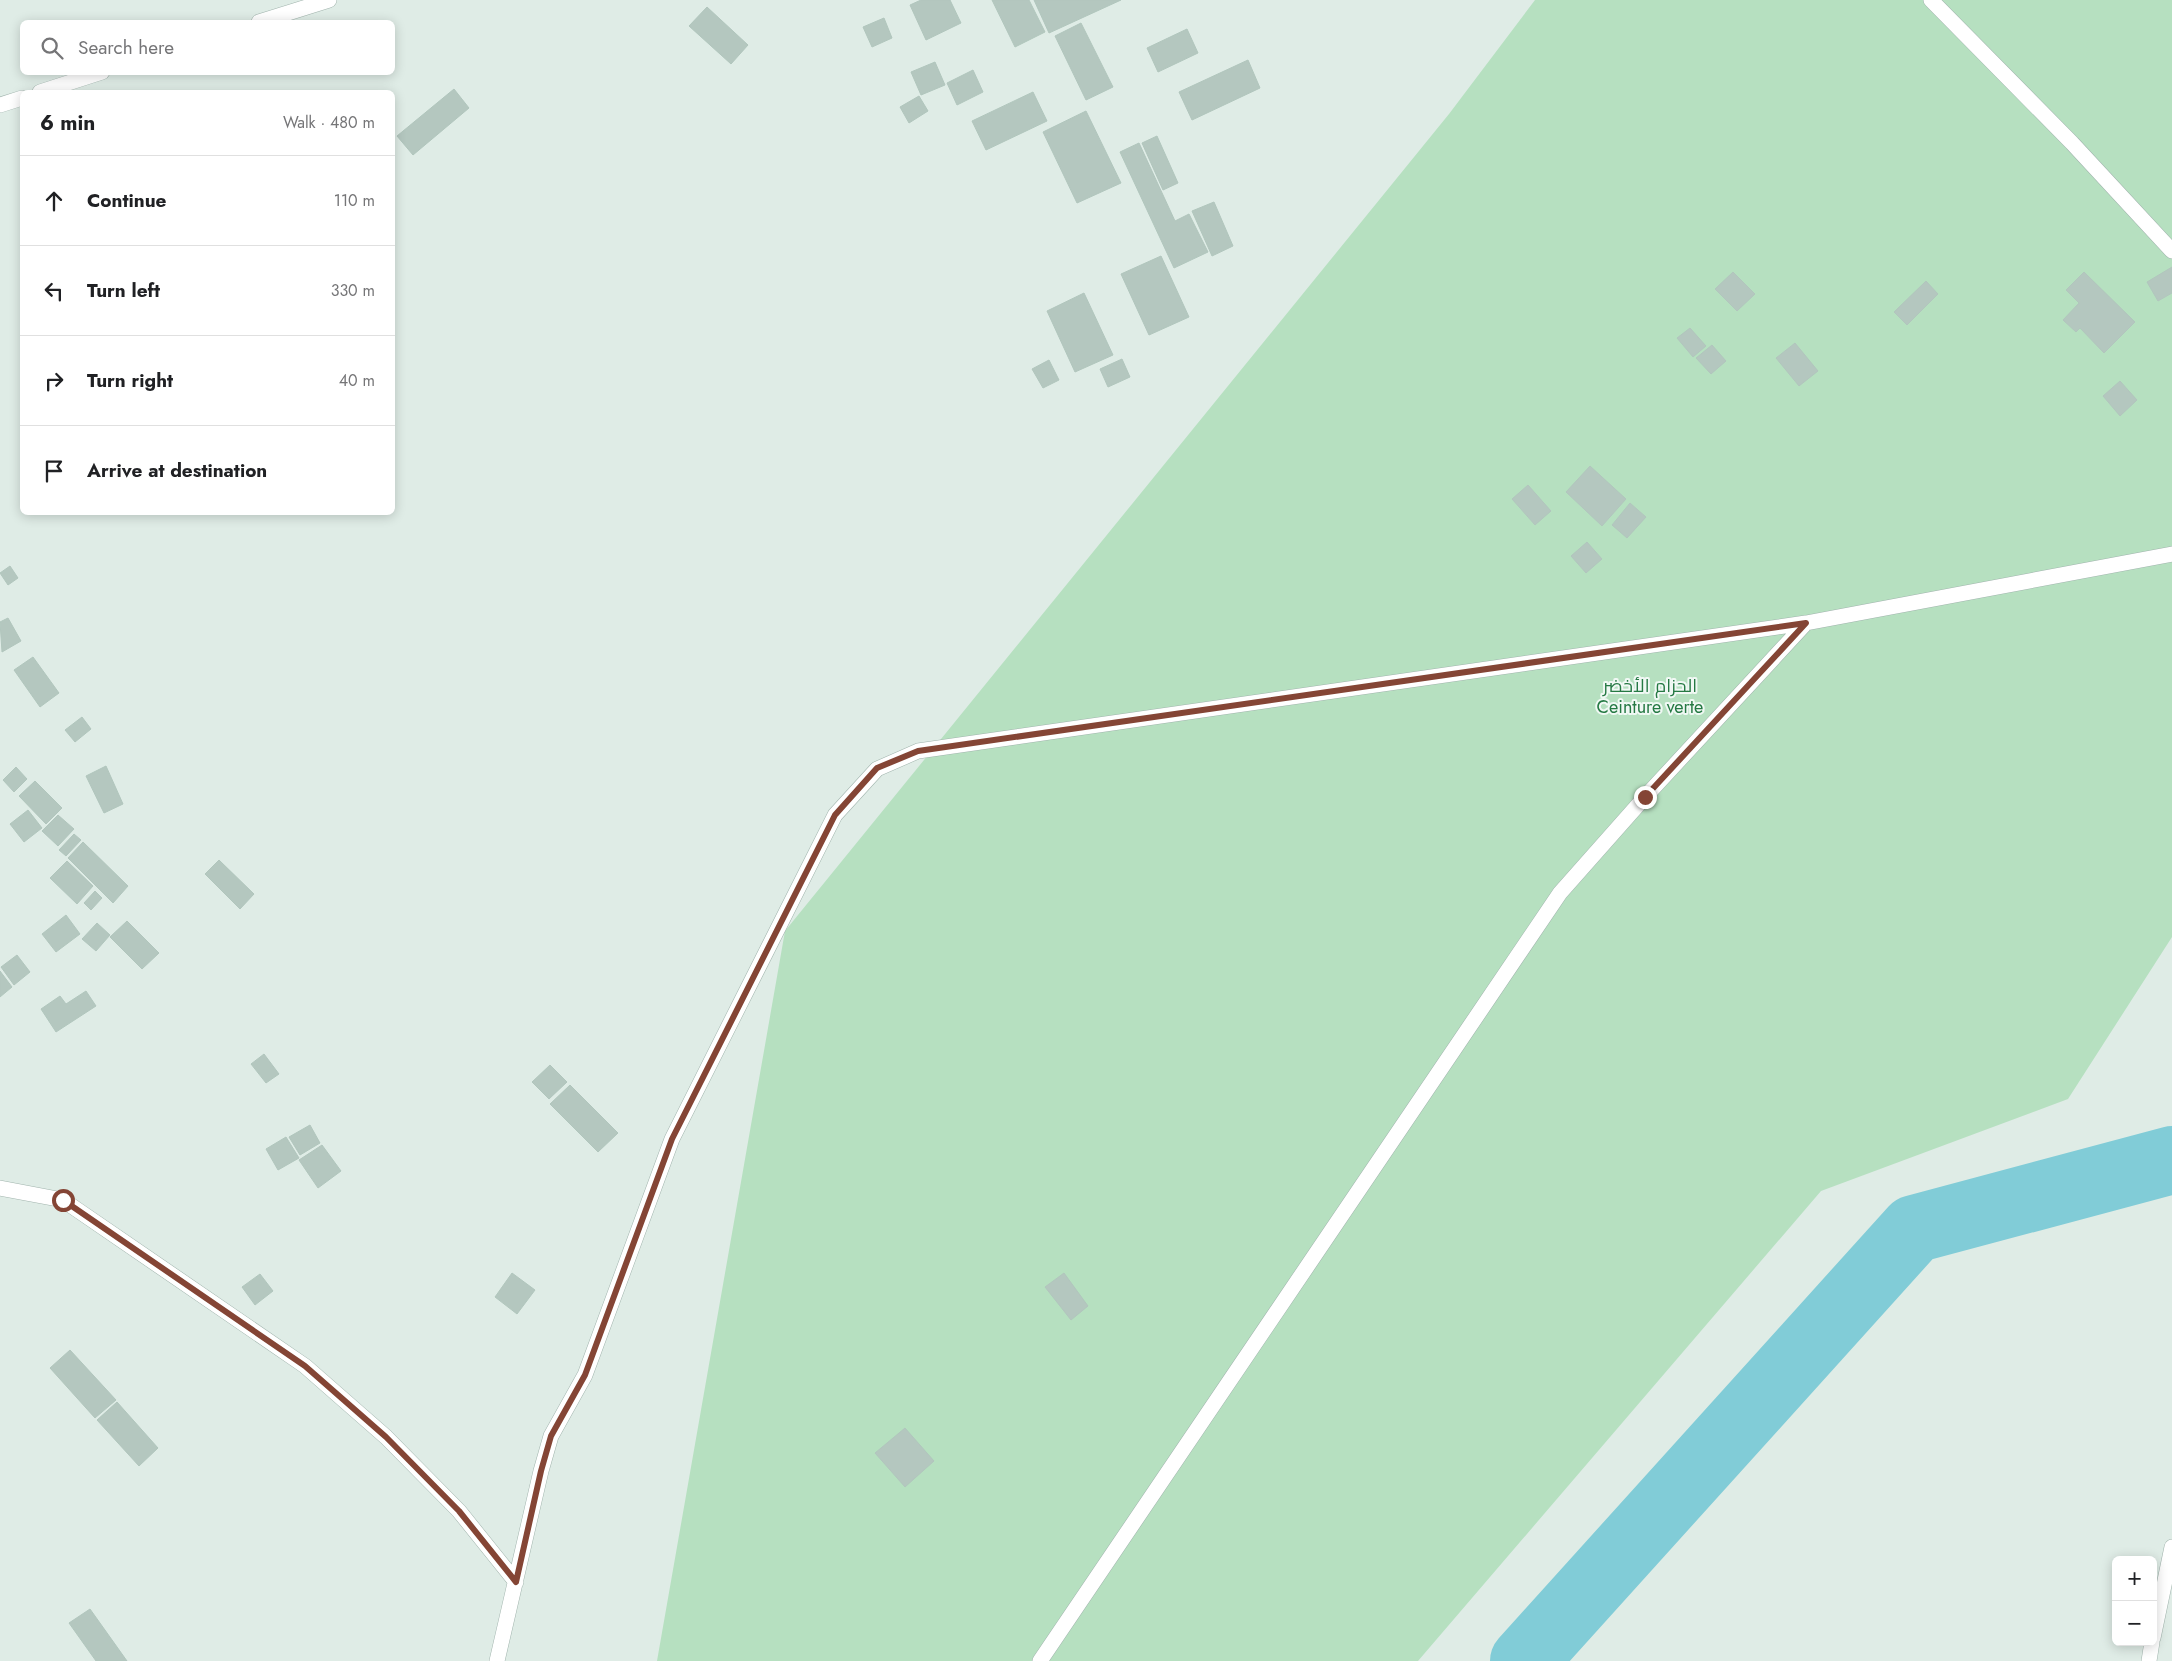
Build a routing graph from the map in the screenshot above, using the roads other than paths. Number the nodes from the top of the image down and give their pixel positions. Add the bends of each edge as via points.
1 (329, 0) edge
2 (1932, 0) edge
3 (265, 20) edge
4 (93, 75) edge
5 (46, 90) edge
6 (20, 99) edge
7 (0, 105) edge
8 (2172, 251) edge
9 (2172, 554) edge
10 (1806, 623) junction
11 (0, 1188) edge
12 (2172, 1547) edge
13 (516, 1582) junction
14 (2157, 1619) edge
15 (2151, 1646) edge
16 (497, 1661) edge
17 (1040, 1661) edge
18 (2148, 1661) edge

1 - 3 street
2 - 8 street
4 - 5 street
6 - 7 street
9 - 10 street
10 - 13 street via 918,751 877,768 835,815 672,1139 585,1375 551,1436
10 - 17 street via 1560,893
11 - 13 street via 63,1200 305,1366 386,1437 459,1511
12 - 14 street
13 - 16 street
15 - 18 street

